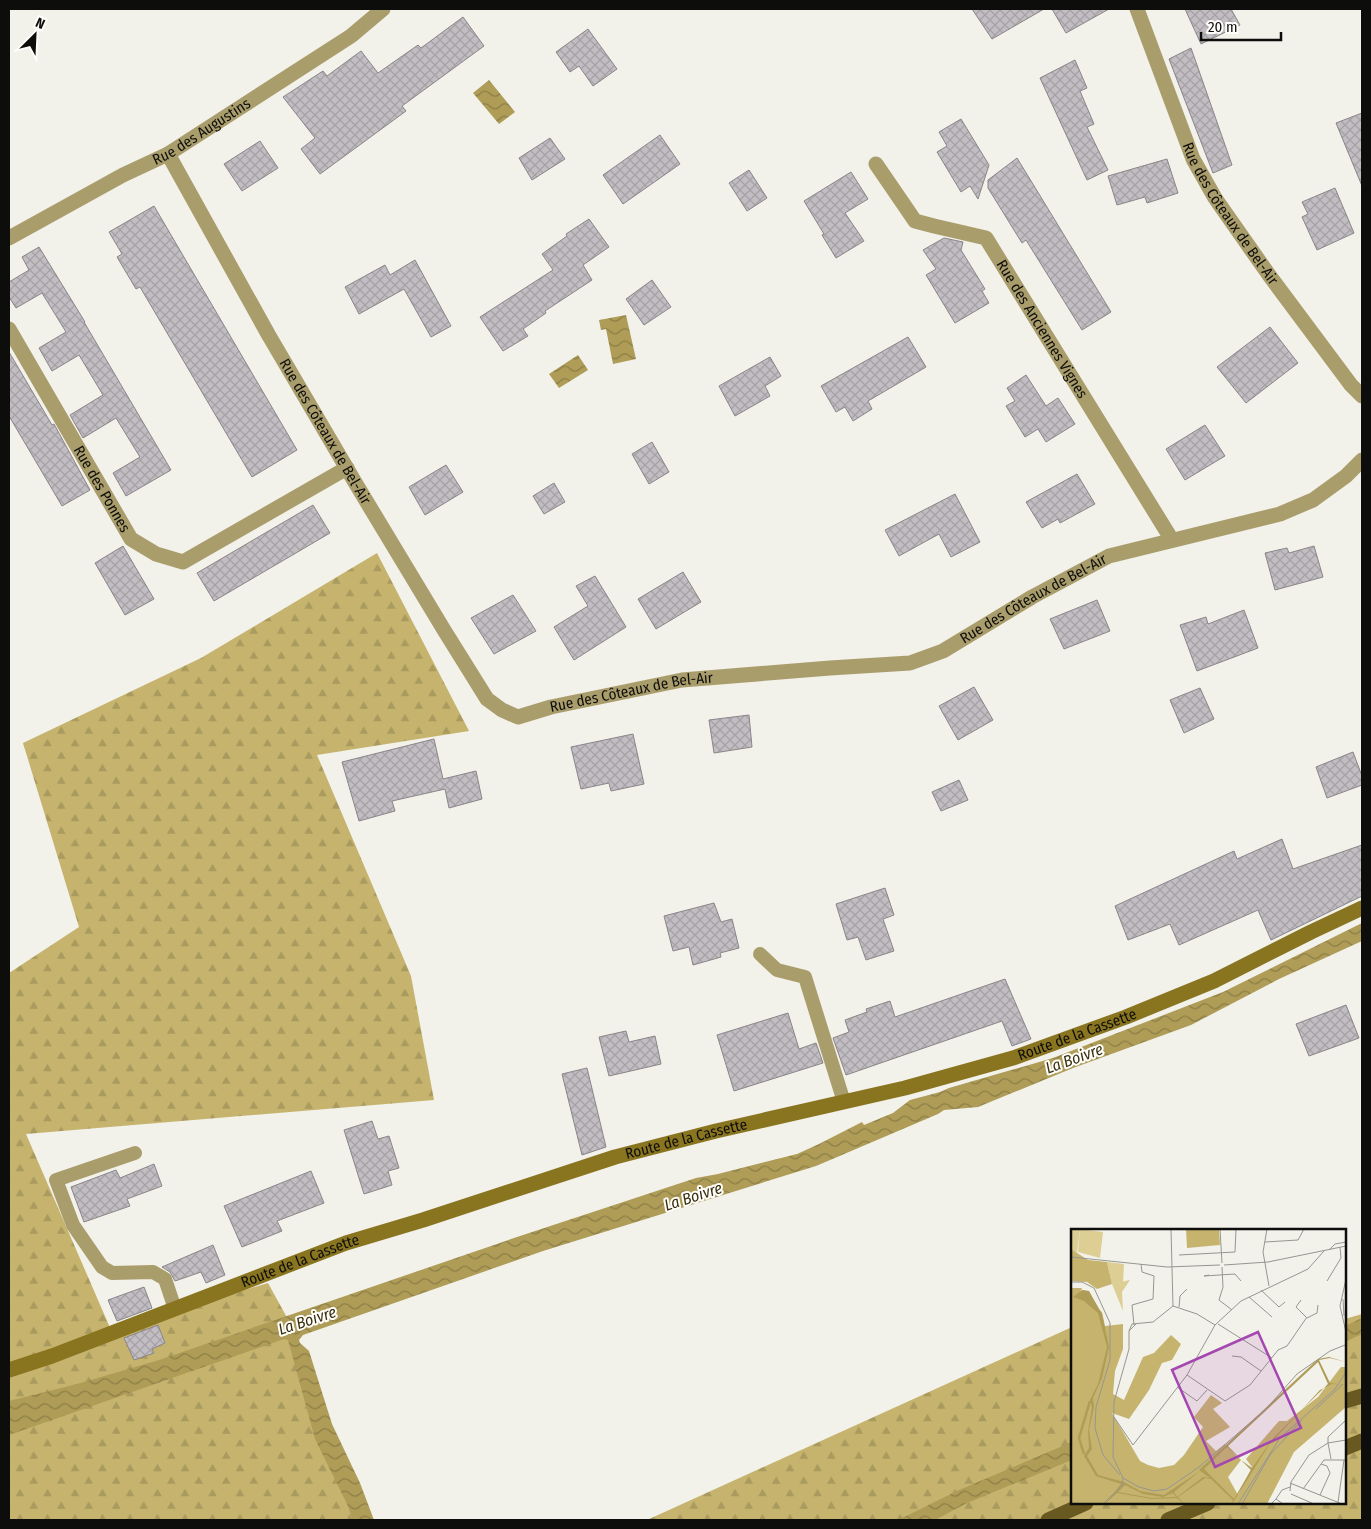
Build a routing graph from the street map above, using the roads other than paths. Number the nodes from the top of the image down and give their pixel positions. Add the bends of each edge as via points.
1 (383, 9) edge
2 (1137, 9) edge
3 (168, 154) junction
4 (876, 164) dead end
5 (9, 238) edge
6 (9, 329) edge
7 (1362, 396) edge
8 (1362, 460) edge
9 (347, 468) junction
10 (1172, 540) junction
11 (1362, 908) edge
12 (760, 954) dead end
13 (844, 1102) junction
14 (135, 1153) dead end
15 (175, 1309) junction
16 (9, 1370) edge
17 (1362, 1396) edge
18 (1346, 1401) edge
19 (1362, 1441) edge
20 (1346, 1448) edge
21 (1084, 1504) edge
22 (1206, 1504) edge
23 (1048, 1520) edge
24 (1168, 1520) edge

1 - 3 street, Rue des Augustins via 351,36
2 - 7 street, Rue des Côteaux de Bel-Air via 1194,159 1215,198 1269,275
3 - 5 street, Rue des Augustins via 122,175
3 - 9 street, Rue des Côteaux de Bel-Air
4 - 10 street, Rue des Anciennes Vignes via 915,221 986,238
6 - 9 street, Rue des Ponnes via 131,539 156,554 183,562
8 - 10 street, Rue des Côteaux de Bel-Air via 1313,500 1280,514
9 - 10 street, Rue des Côteaux de Bel-Air via 488,699 518,717 550,707 682,680 910,663 943,651 1032,597 1109,556
11 - 13 street, Route de la Cassette via 1214,982 1126,1017 1013,1058
12 - 13 lane via 778,970 805,977
13 - 15 street, Route de la Cassette via 616,1157 346,1243
14 - 15 lane via 56,1180 73,1224 102,1267 112,1273 153,1272 165,1279
15 - 16 street, Route de la Cassette
17 - 18 main road
19 - 20 main road
21 - 23 main road
22 - 24 main road

